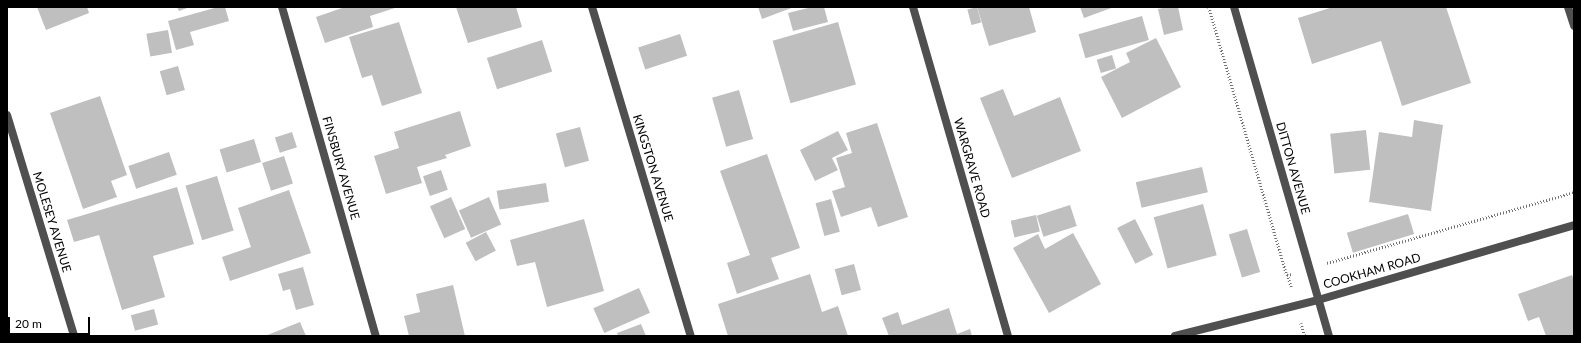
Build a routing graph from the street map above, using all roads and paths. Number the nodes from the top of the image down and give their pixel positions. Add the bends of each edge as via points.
1 (282, 7) edge
2 (592, 7) edge
3 (913, 7) edge
4 (1210, 7) edge
5 (1234, 7) edge
6 (1568, 7) edge
7 (1574, 26) edge
8 (7, 115) edge
9 (1574, 192) edge
10 (1574, 225) edge
11 (1310, 268) junction
12 (1288, 275) junction
13 (1318, 300) junction
14 (1296, 305) junction
15 (74, 336) edge
16 (376, 336) edge
17 (690, 336) edge
18 (1008, 336) edge
19 (1175, 336) edge
20 (1305, 336) edge
21 (1329, 336) edge

1 - 16 street, FINSBURY AVENUE
2 - 17 street, KINGSTON AVENUE
3 - 18 street, WARGRAVE ROAD
4 - 12 path
5 - 11 street, DITTON AVENUE
6 - 7 street
8 - 15 street, MOLESEY AVENUE
9 - 11 path
10 - 13 street, COOKHAM ROAD
11 - 12 path
11 - 13 street, DITTON AVENUE
12 - 14 path
13 - 14 street, COOKHAM ROAD
13 - 21 street, DITTON AVENUE
14 - 19 street, COOKHAM ROAD
14 - 20 path

